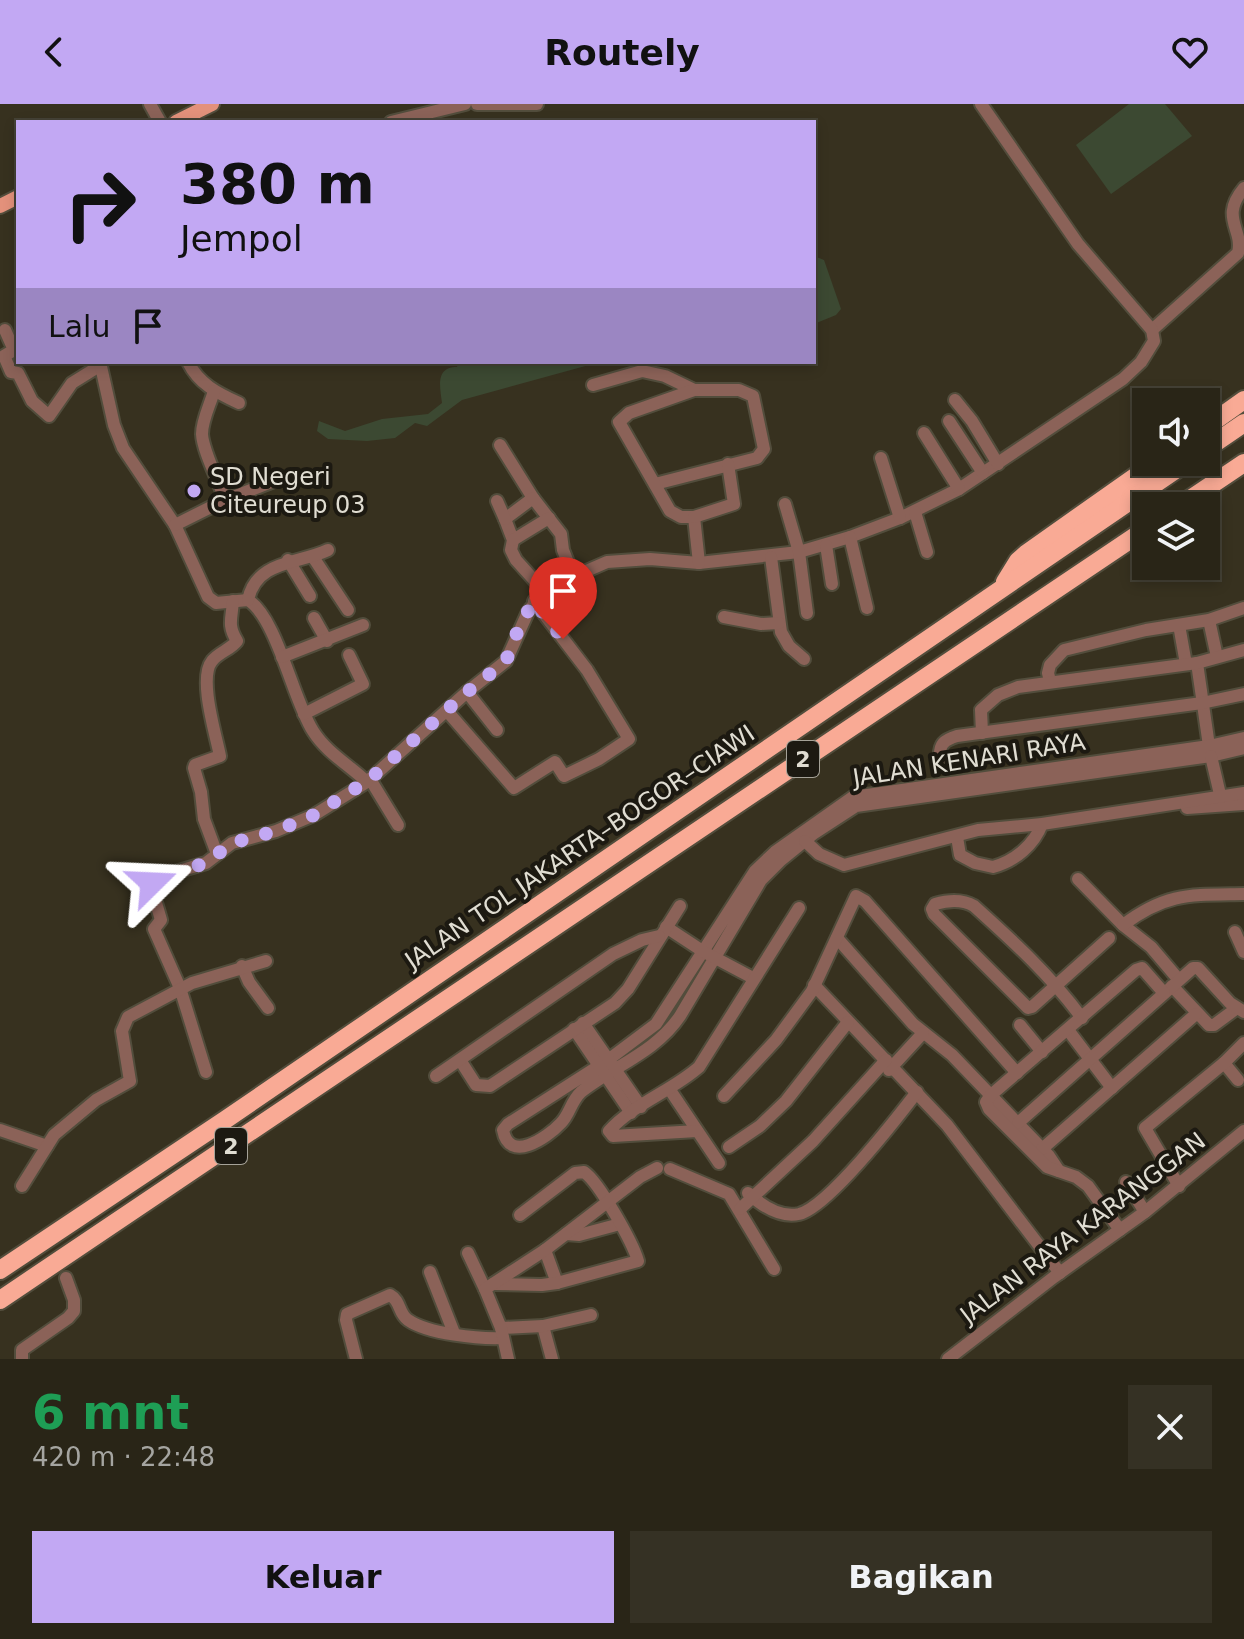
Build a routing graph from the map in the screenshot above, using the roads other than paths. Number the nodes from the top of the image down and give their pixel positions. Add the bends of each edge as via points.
1 (212, 104) edge
2 (465, 104) edge
3 (477, 104) edge
4 (537, 104) edge
5 (981, 104) edge
6 (410, 110) edge
7 (200, 117) edge
8 (1244, 188) edge
9 (2, 330) edge
10 (1152, 330) junction
11 (2, 360) edge
12 (101, 364) edge
13 (189, 364) edge
14 (593, 385) dead end
15 (694, 390) junction
16 (214, 391) junction
17 (955, 400) dead end
18 (1244, 400) edge
19 (239, 403) dead end
20 (1220, 417) edge
21 (949, 421) dead end
22 (1244, 423) edge
23 (924, 433) dead end
24 (1220, 439) edge
25 (500, 445) dead end
26 (881, 458) dead end
27 (1244, 463) edge
28 (728, 464) junction
29 (998, 464) junction
30 (983, 473) junction
31 (1136, 476) edge
32 (1166, 476) edge
33 (274, 481) dead end
34 (655, 484) junction
35 (959, 489) junction
36 (1201, 492) edge
37 (533, 498) junction
38 (225, 500) junction
39 (497, 501) dead end
40 (785, 504) dead end
41 (915, 512) junction
42 (694, 517) junction
43 (549, 518) junction
44 (900, 518) junction
45 (505, 519) junction
46 (175, 525) junction
47 (850, 537) junction
48 (1132, 538) edge
49 (513, 540) junction
50 (826, 545) junction
51 (328, 550) dead end
52 (799, 552) junction
53 (927, 552) dead end
54 (313, 557) junction
55 (771, 557) junction
56 (288, 560) junction
57 (699, 563) junction
58 (573, 575) junction
59 (832, 584) dead end
60 (1001, 588) junction
61 (544, 591) junction
62 (310, 596) dead end
63 (248, 600) junction
64 (233, 601) junction
65 (534, 601) junction
66 (867, 608) dead end
67 (1244, 608) edge
68 (348, 610) dead end
69 (807, 613) dead end
70 (724, 617) dead end
71 (314, 618) dead end
72 (1209, 620) junction
73 (779, 623) junction
74 (363, 625) dead end
75 (1179, 625) junction
76 (327, 641) junction
77 (1244, 650) edge
78 (349, 655) dead end
79 (282, 657) junction
80 (1217, 657) junction
81 (804, 659) dead end
82 (1192, 664) junction
83 (1050, 681) junction
84 (467, 692) junction
85 (1244, 694) edge
86 (1202, 703) junction
87 (447, 711) junction
88 (304, 714) junction
89 (497, 730) dead end
90 (982, 733) junction
91 (1244, 738) edge
92 (1244, 748) edge
93 (1210, 751) junction
94 (940, 758) dead end
95 (368, 781) junction
96 (1244, 793) edge
97 (1222, 801) junction
98 (1244, 804) edge
99 (1042, 824) junction
100 (398, 825) dead end
101 (809, 834) junction
102 (957, 837) junction
103 (217, 854) junction
104 (1078, 879) dead end
105 (1244, 894) edge
106 (680, 906) dead end
107 (799, 908) dead end
108 (1123, 925) junction
109 (663, 932) junction
110 (1235, 932) dead end
111 (837, 938) junction
112 (1109, 938) dead end
113 (1244, 952) edge
114 (709, 955) junction
115 (266, 961) dead end
116 (242, 966) junction
117 (753, 978) junction
118 (1058, 985) junction
119 (1172, 986) junction
120 (180, 988) junction
121 (813, 988) junction
122 (268, 1008) dead end
123 (1240, 1010) edge
124 (1196, 1014) junction
125 (1082, 1018) junction
126 (847, 1024) junction
127 (1020, 1025) dead end
128 (579, 1026) junction
129 (1068, 1030) junction
130 (923, 1033) junction
131 (1244, 1043) edge
132 (1042, 1052) junction
133 (1090, 1059) junction
134 (460, 1060) junction
135 (885, 1062) junction
136 (1224, 1063) junction
137 (607, 1068) junction
138 (206, 1072) dead end
139 (1017, 1073) junction
140 (436, 1076) dead end
141 (1238, 1080) dead end
142 (1112, 1088) junction
143 (670, 1090) junction
144 (915, 1095) junction
145 (991, 1095) junction
146 (724, 1096) dead end
147 (636, 1110) junction
148 (1018, 1123) junction
149 (0, 1130) edge
150 (697, 1131) junction
151 (1244, 1131) edge
152 (47, 1146) junction
153 (729, 1147) dead end
154 (1042, 1149) junction
155 (719, 1163) dead end
156 (1059, 1171) junction
157 (1126, 1182) dead end
158 (22, 1186) dead end
159 (1179, 1186) junction
160 (751, 1196) junction
161 (607, 1202) junction
162 (738, 1206) junction
163 (1145, 1212) junction
164 (520, 1215) dead end
165 (620, 1224) junction
166 (1120, 1230) junction
167 (566, 1234) junction
168 (545, 1250) junction
169 (468, 1253) dead end
170 (774, 1269) dead end
171 (0, 1270) edge
172 (430, 1272) dead end
173 (1057, 1275) junction
174 (66, 1278) dead end
175 (557, 1283) junction
176 (489, 1286) junction
177 (0, 1300) edge
178 (591, 1315) dead end
179 (543, 1326) junction
180 (454, 1333) junction
181 (502, 1333) junction
182 (22, 1359) edge
183 (356, 1359) edge
184 (508, 1359) edge
185 (552, 1359) edge
186 (948, 1359) edge

1 - 7 main road
2 - 6 street
3 - 4 street
5 - 10 street via 1078,244
8 - 10 street via 1233,207 1238,253
9 - 11 street via 14,350
10 - 29 street via 1154,341 1131,373
11 - 12 street via 49,416 66,389
12 - 46 street via 123,448
13 - 16 street
14 - 15 street via 642,371
15 - 28 street via 739,390 755,400 764,449 757,458
15 - 34 street via 629,413 619,422
16 - 19 street
16 - 38 street via 202,432
17 - 29 street
18 - 20 highway
21 - 30 street
22 - 24 highway
23 - 35 street
25 - 37 street
26 - 44 street
27 - 36 highway
28 - 34 street
28 - 42 street via 734,504
29 - 30 street
30 - 35 street
31 - 60 highway via 1027,553
32 - 60 highway, JALAN TOL JAKARTA–BOGOR–CIAWI / 2
33 - 38 street
34 - 42 street via 670,511
35 - 41 street
37 - 43 street
37 - 45 street
38 - 46 street
39 - 45 street
40 - 52 street
41 - 44 street
41 - 53 street
42 - 57 street
43 - 49 street
43 - 58 street via 561,534
44 - 47 street
45 - 49 street
46 - 64 street via 208,597 216,603
47 - 50 street
47 - 66 street
48 - 177 highway, 2
49 - 61 street via 516,560
50 - 52 street
50 - 59 street
51 - 54 street
52 - 55 street
52 - 69 street
54 - 56 street
54 - 68 street
55 - 57 street
55 - 73 street
56 - 62 street
56 - 63 street via 255,581
57 - 58 street via 621,560
58 - 61 street
60 - 171 highway, JALAN TOL JAKARTA–BOGOR–CIAWI / 2
61 - 65 street
63 - 64 street
63 - 79 street via 262,614
64 - 103 street via 230,630 237,641 209,665 207,692 220,756 194,768
65 - 84 street via 506,661
65 - 87 street via 587,670 629,739 564,776 555,762 514,788
67 - 72 street
70 - 73 street
71 - 76 street
72 - 75 street
72 - 80 street
73 - 81 street via 789,646
74 - 76 street
75 - 82 street
75 - 83 street via 1064,650 1050,665
76 - 79 street
77 - 80 street
78 - 88 street via 363,684
79 - 88 street
80 - 82 street
82 - 83 street
82 - 86 street
83 - 90 street via 998,695 979,712
84 - 87 street
84 - 89 street
85 - 86 street
86 - 90 street
86 - 93 street
87 - 95 street
88 - 95 street via 320,741
90 - 94 street via 947,739 940,746
91 - 93 street, JALAN KENARI RAYA
92 - 93 street, JALAN KENARI RAYA
93 - 97 street
93 - 101 street, JALAN KENARI RAYA via 885,796 856,806
95 - 100 street
95 - 103 street via 314,815 232,843
96 - 97 street
97 - 98 street
97 - 99 street
99 - 102 street
99 - 102 street via 1028,847 993,867 960,855
101 - 102 street via 819,854 844,865
101 - 114 street, JALAN KENARI RAYA via 761,880
103 - 120 street via 152,883 161,920 154,929
104 - 108 street
105 - 108 street via 1173,898
106 - 109 street
107 - 117 street
108 - 119 street via 1151,947
109 - 114 street
109 - 128 street via 622,997
109 - 134 street via 613,954
110 - 113 street
111 - 121 street
111 - 130 street
111 - 139 street via 853,899 859,897
112 - 118 street
114 - 117 street
114 - 137 street, JALAN KENARI RAYA via 664,1037
115 - 116 street
116 - 120 street
116 - 122 street
117 - 143 street via 699,1067
118 - 118 street via 1032,1007 1024,1006 934,914 934,905 959,901 974,906
118 - 125 street
119 - 123 street via 1198,968
119 - 124 street
119 - 125 street via 1139,968
119 - 133 street
120 - 138 street
120 - 152 street via 125,1020 122,1040 130,1081 88,1107
121 - 126 street
121 - 146 street via 776,1040
123 - 124 street via 1211,1026
124 - 142 street
125 - 129 street
126 - 135 street
126 - 153 street via 786,1101
127 - 132 street
128 - 134 street via 485,1087 470,1079
128 - 137 street
129 - 132 street
129 - 133 street
130 - 135 street
130 - 145 street
131 - 136 street
132 - 139 street
133 - 142 street
133 - 148 street
134 - 140 street
135 - 144 street
135 - 160 street
136 - 141 street
136 - 159 street via 1145,1128
137 - 137 street, JALAN KENARI RAYA via 551,1132 525,1147 509,1144 503,1133 508,1124
137 - 147 street
139 - 145 street
142 - 154 street
143 - 147 street
143 - 150 street
144 - 160 street via 867,1155 805,1211 779,1212
144 - 173 street
145 - 148 street
145 - 156 street via 989,1109 1043,1163
147 - 150 street via 609,1133
148 - 154 street
149 - 152 street
150 - 155 street
151 - 159 street, JALAN RAYA KARANGGAN
152 - 158 street
154 - 156 street
156 - 166 street via 1088,1186
157 - 163 street
159 - 163 street, JALAN RAYA KARANGGAN
160 - 162 street
161 - 162 street via 640,1177 663,1168 725,1192
161 - 164 street via 594,1179 579,1172
161 - 165 street
161 - 167 street
162 - 170 street
163 - 166 street, JALAN RAYA KARANGGAN
165 - 167 street
165 - 175 street via 637,1262
166 - 173 street, JALAN RAYA KARANGGAN
167 - 168 street
168 - 175 street
168 - 176 street
169 - 176 street
172 - 180 street
173 - 186 street, JALAN RAYA KARANGGAN
174 - 182 street via 74,1311 22,1350
175 - 176 street
176 - 181 street
178 - 179 street
179 - 181 street
179 - 185 street
180 - 181 street
180 - 183 street via 407,1320 395,1297 387,1296 347,1314
181 - 184 street

